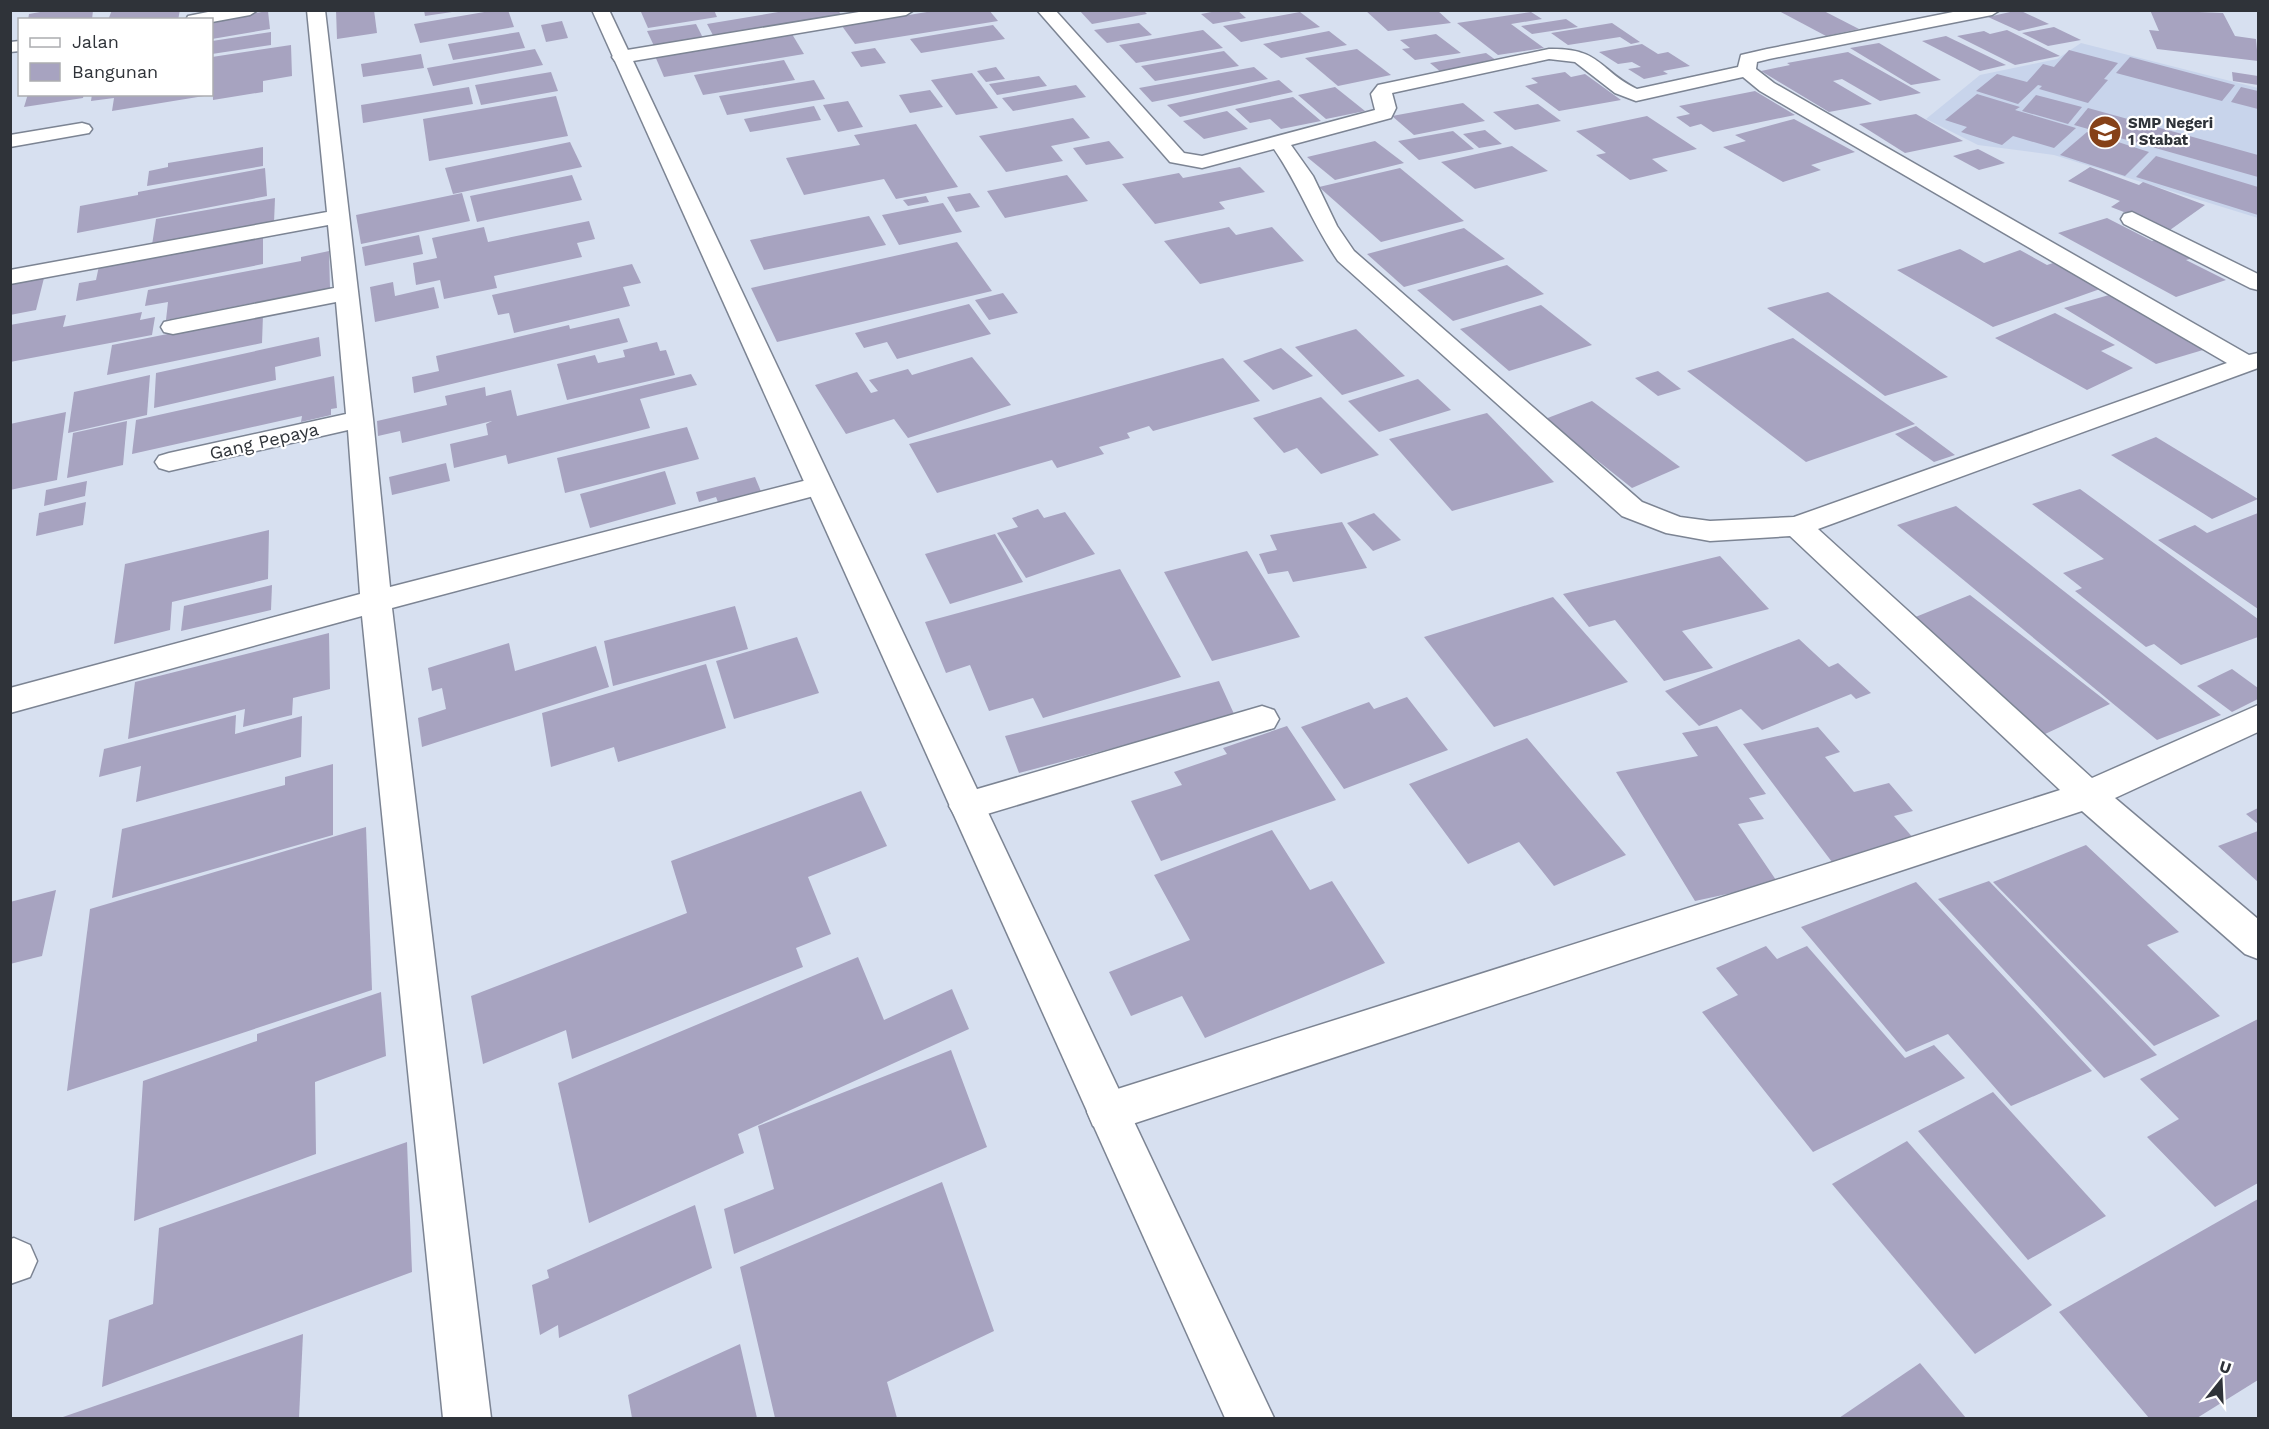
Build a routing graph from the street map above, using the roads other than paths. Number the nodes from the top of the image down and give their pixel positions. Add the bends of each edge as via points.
1 (250, 10) edge
2 (316, 10) edge
3 (600, 10) edge
4 (906, 10) edge
5 (1045, 10) edge
6 (1992, 10) edge
7 (205, 18) edge
8 (621, 57) junction
9 (1747, 72) junction
10 (82, 129) dead end
11 (10, 141) edge
12 (1279, 142) junction
13 (338, 217) junction
14 (2132, 219) dead end
15 (10, 277) edge
16 (2259, 283) edge
17 (347, 293) junction
18 (173, 327) dead end
19 (2253, 362) edge
20 (360, 419) junction
21 (169, 462) dead end
22 (819, 486) junction
23 (1797, 526) junction
24 (376, 601) junction
25 (10, 701) edge
26 (2259, 718) edge
27 (1262, 719) dead end
28 (2088, 795) junction
29 (967, 806) junction
30 (2259, 942) edge
31 (1108, 1112) junction
32 (467, 1419) edge
33 (1250, 1419) edge

1 - 7 street
2 - 13 street
3 - 8 street
4 - 8 street
5 - 12 street via 1176,158 1202,162
6 - 9 street via 1767,54 1748,60
8 - 22 street
9 - 12 street via 1636,95 1627,93 1584,58 1549,54 1385,89 1381,94 1386,108 1383,114
9 - 19 street via 1767,87
10 - 11 street
12 - 23 street via 1303,176 1326,226 1346,256 1632,509 1676,526 1710,531
13 - 15 street
13 - 17 street
14 - 16 street
17 - 18 street
17 - 20 street
19 - 23 street
20 - 21 street, Gang Pepaya
20 - 24 street
22 - 24 street
22 - 29 street
23 - 28 street
24 - 25 street
24 - 32 street
26 - 28 street
27 - 29 street
28 - 30 street
28 - 31 street
29 - 31 street
31 - 33 street

